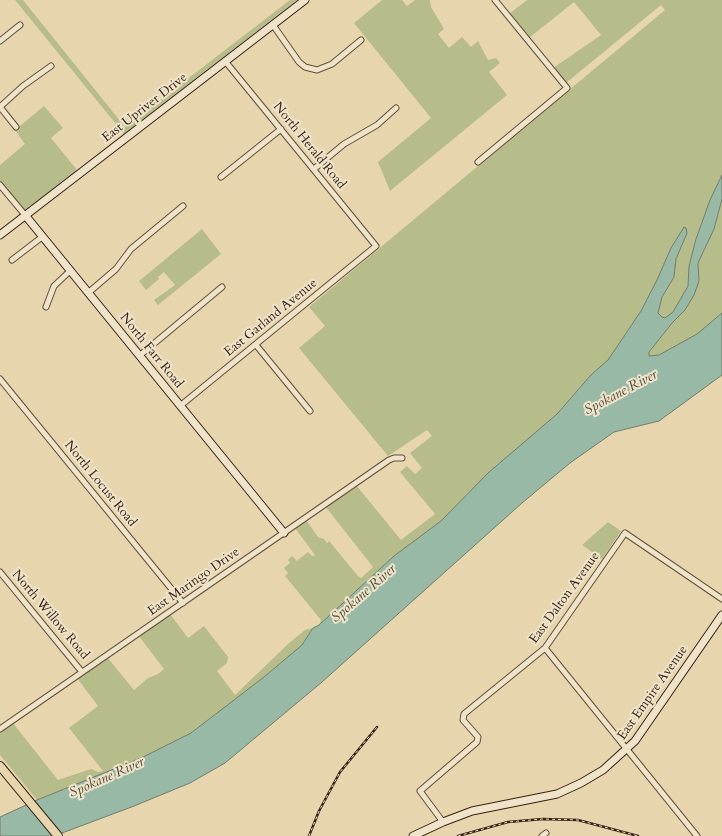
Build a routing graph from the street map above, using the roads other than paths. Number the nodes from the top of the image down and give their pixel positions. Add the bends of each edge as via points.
1 (305, 0) edge
2 (495, 0) edge
3 (20, 25) dead end
4 (272, 25) junction
5 (361, 40) dead end
6 (0, 41) edge
7 (225, 61) junction
8 (52, 66) dead end
9 (0, 107) edge
10 (396, 108) dead end
11 (16, 127) dead end
12 (281, 129) junction
13 (478, 162) dead end
14 (314, 170) junction
15 (221, 177) dead end
16 (0, 185) edge
17 (183, 206) dead end
18 (25, 215) junction
19 (0, 235) edge
20 (42, 237) junction
21 (376, 246) joint
22 (12, 260) dead end
23 (70, 271) junction
24 (222, 287) dead end
25 (88, 293) junction
26 (46, 307) dead end
27 (256, 345) junction
28 (139, 356) junction
29 (0, 379) edge
30 (180, 406) junction
31 (310, 411) dead end
32 (402, 458) dead end
33 (284, 533) junction
34 (0, 572) edge
35 (722, 599) edge
36 (183, 603) junction
37 (722, 614) edge
38 (545, 648) junction
39 (82, 672) junction
40 (0, 729) edge
41 (628, 750) junction
42 (0, 766) edge
43 (443, 822) junction
44 (58, 836) edge
45 (413, 836) edge
46 (696, 836) edge

1 - 4 street, East Upriver Drive
2 - 13 street via 567,88
3 - 6 street
4 - 5 street via 299,62 305,67 317,70 332,64
4 - 7 street, East Upriver Drive
7 - 12 street, North Herald Road
7 - 18 street, East Upriver Drive
8 - 9 street via 23,86
9 - 11 street
10 - 14 street via 377,125 344,144
12 - 14 street, North Herald Road
12 - 15 street
14 - 21 street, North Herald Road
16 - 18 street, North Farr Road
17 - 25 street via 130,249 116,269
18 - 19 street, East Upriver Drive
18 - 20 street, North Farr Road
20 - 22 street
20 - 23 street, North Farr Road
21 - 27 street, East Garland Avenue
23 - 25 street, North Farr Road
23 - 26 street via 54,286
24 - 28 street
25 - 28 street, North Farr Road
27 - 30 street, East Garland Avenue
27 - 31 street
28 - 30 street, North Farr Road
29 - 36 street, North Locust Road
30 - 33 street, North Farr Road
32 - 33 street, East Maringo Drive via 389,460
33 - 36 street, East Maringo Drive
34 - 39 street, North Willow Road
35 - 38 street, East Dalton Avenue via 625,533
36 - 39 street, East Maringo Drive
37 - 41 street, East Empire Avenue
38 - 41 street
38 - 43 street, East Dalton Avenue via 463,717 478,740 420,791
39 - 40 street, East Maringo Drive
41 - 43 street, East Empire Avenue via 596,775 565,791 539,799 482,809
41 - 46 street
42 - 44 main road
43 - 45 street, East Empire Avenue

